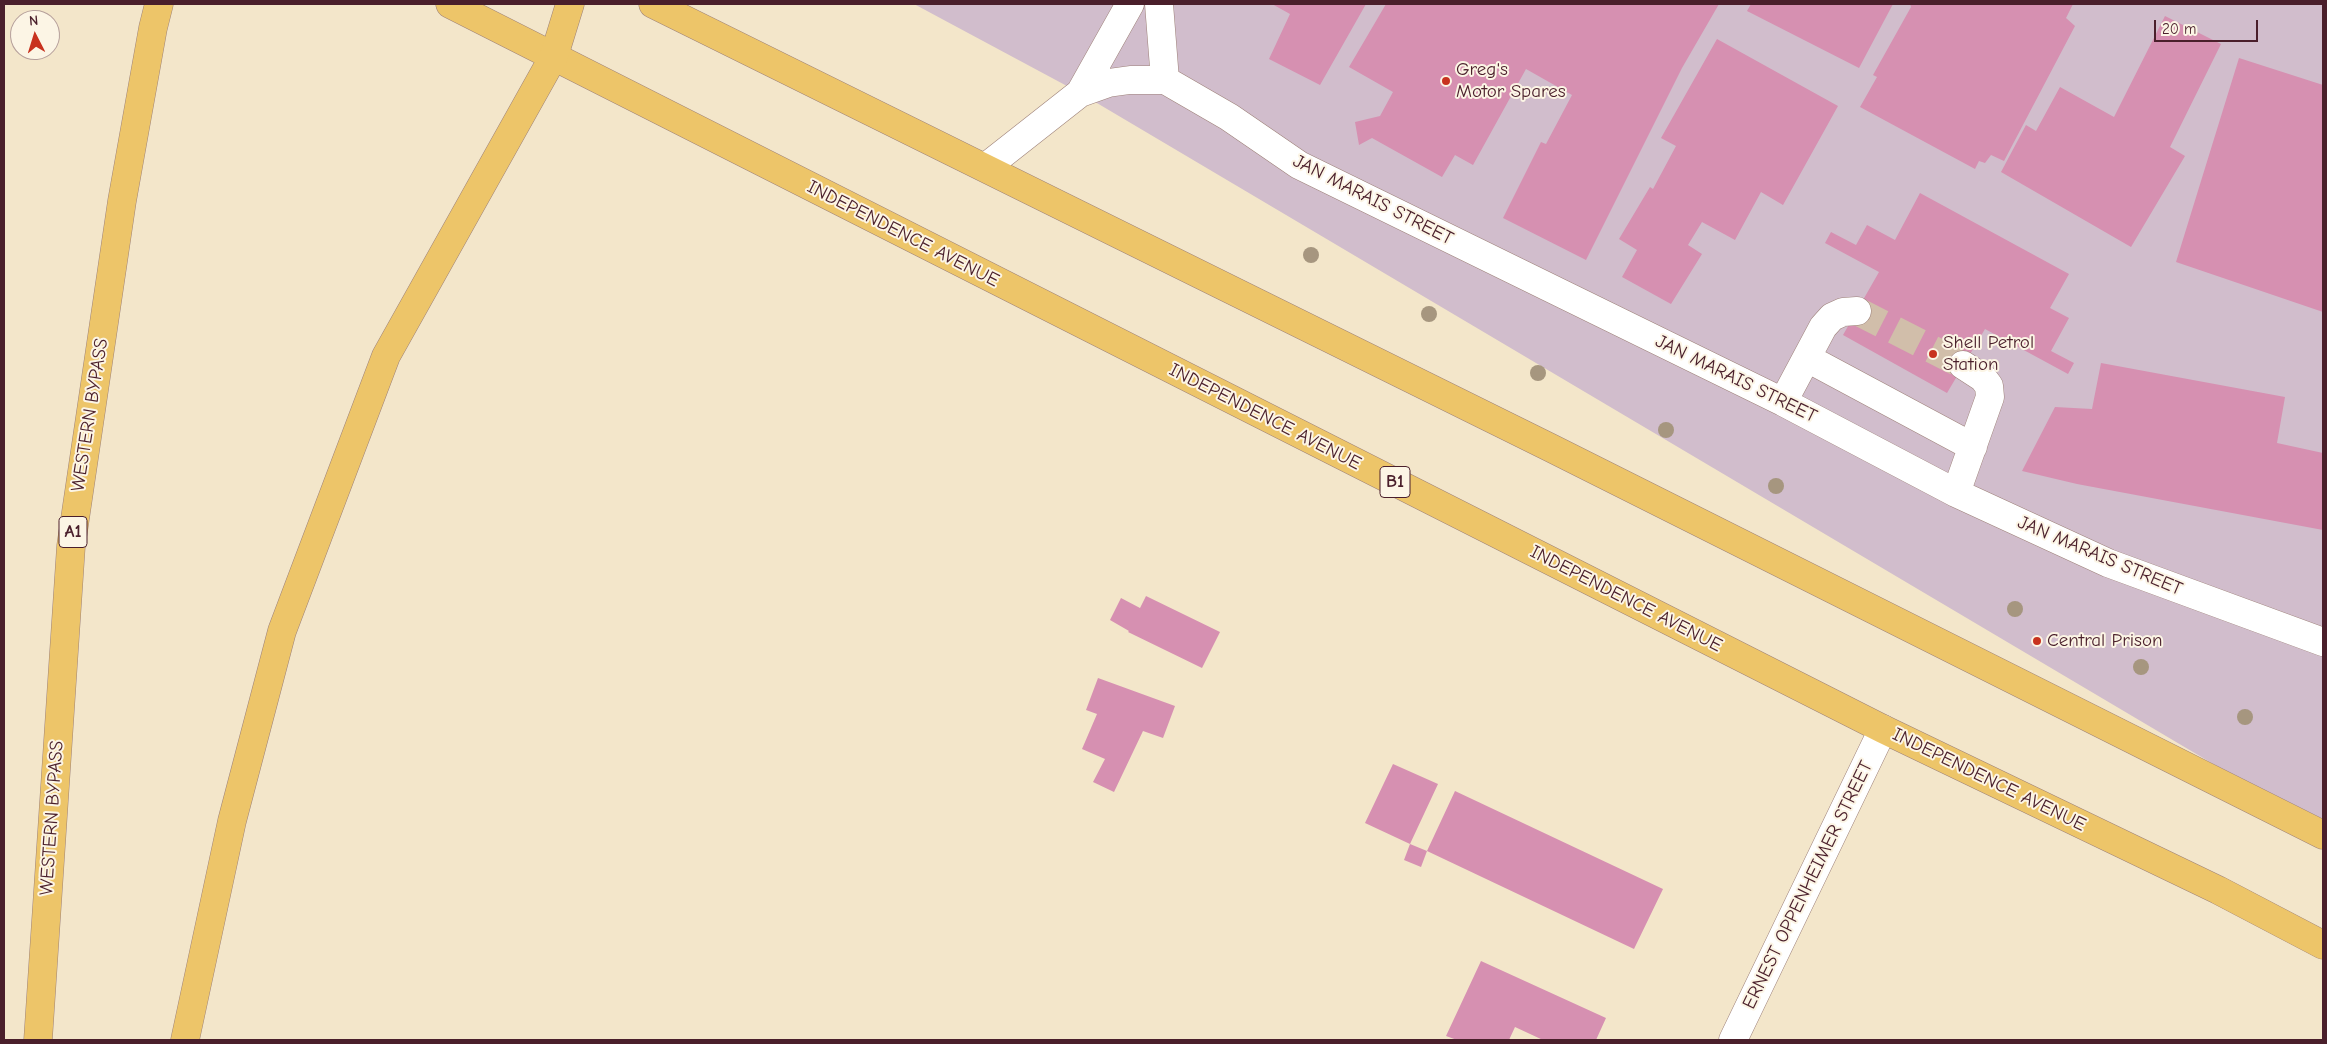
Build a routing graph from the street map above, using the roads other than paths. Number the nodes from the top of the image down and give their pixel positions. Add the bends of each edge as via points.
1 (159, 4) edge
2 (570, 4) edge
3 (653, 4) edge
4 (1130, 4) edge
5 (1159, 4) edge
6 (460, 8) edge
7 (554, 56) junction
8 (1166, 80) junction
9 (1080, 93) junction
10 (986, 167) junction
11 (1857, 311) tunnel mouth
12 (1807, 358) junction
13 (1963, 366) tunnel mouth
14 (1783, 402) junction
15 (1973, 447) junction
16 (1956, 493) junction
17 (2323, 642) edge
18 (1883, 729) junction
19 (2323, 835) edge
20 (2323, 945) edge
21 (38, 1040) edge
22 (185, 1040) edge
23 (1733, 1040) edge

1 - 21 main road, WESTERN BYPASS / A1 via 122,201 70,546
2 - 7 main road
3 - 10 main road
4 - 9 street
5 - 8 street
6 - 7 main road, INDEPENDENCE AVENUE / B1
7 - 18 main road, INDEPENDENCE AVENUE / B1
7 - 22 main road via 386,356 282,631 232,821
8 - 9 street via 1108,83
8 - 14 street, JAN MARAIS STREET via 1229,117 1299,165
9 - 10 street
10 - 19 main road
11 - 12 street via 1832,317
12 - 14 street
12 - 15 street
13 - 15 street via 1983,378 1989,386 1990,397
14 - 16 street, JAN MARAIS STREET
15 - 16 street
16 - 17 street, JAN MARAIS STREET via 2108,563
18 - 20 main road, INDEPENDENCE AVENUE / B1 via 2218,890
18 - 23 street, ERNEST OPPENHEIMER STREET

